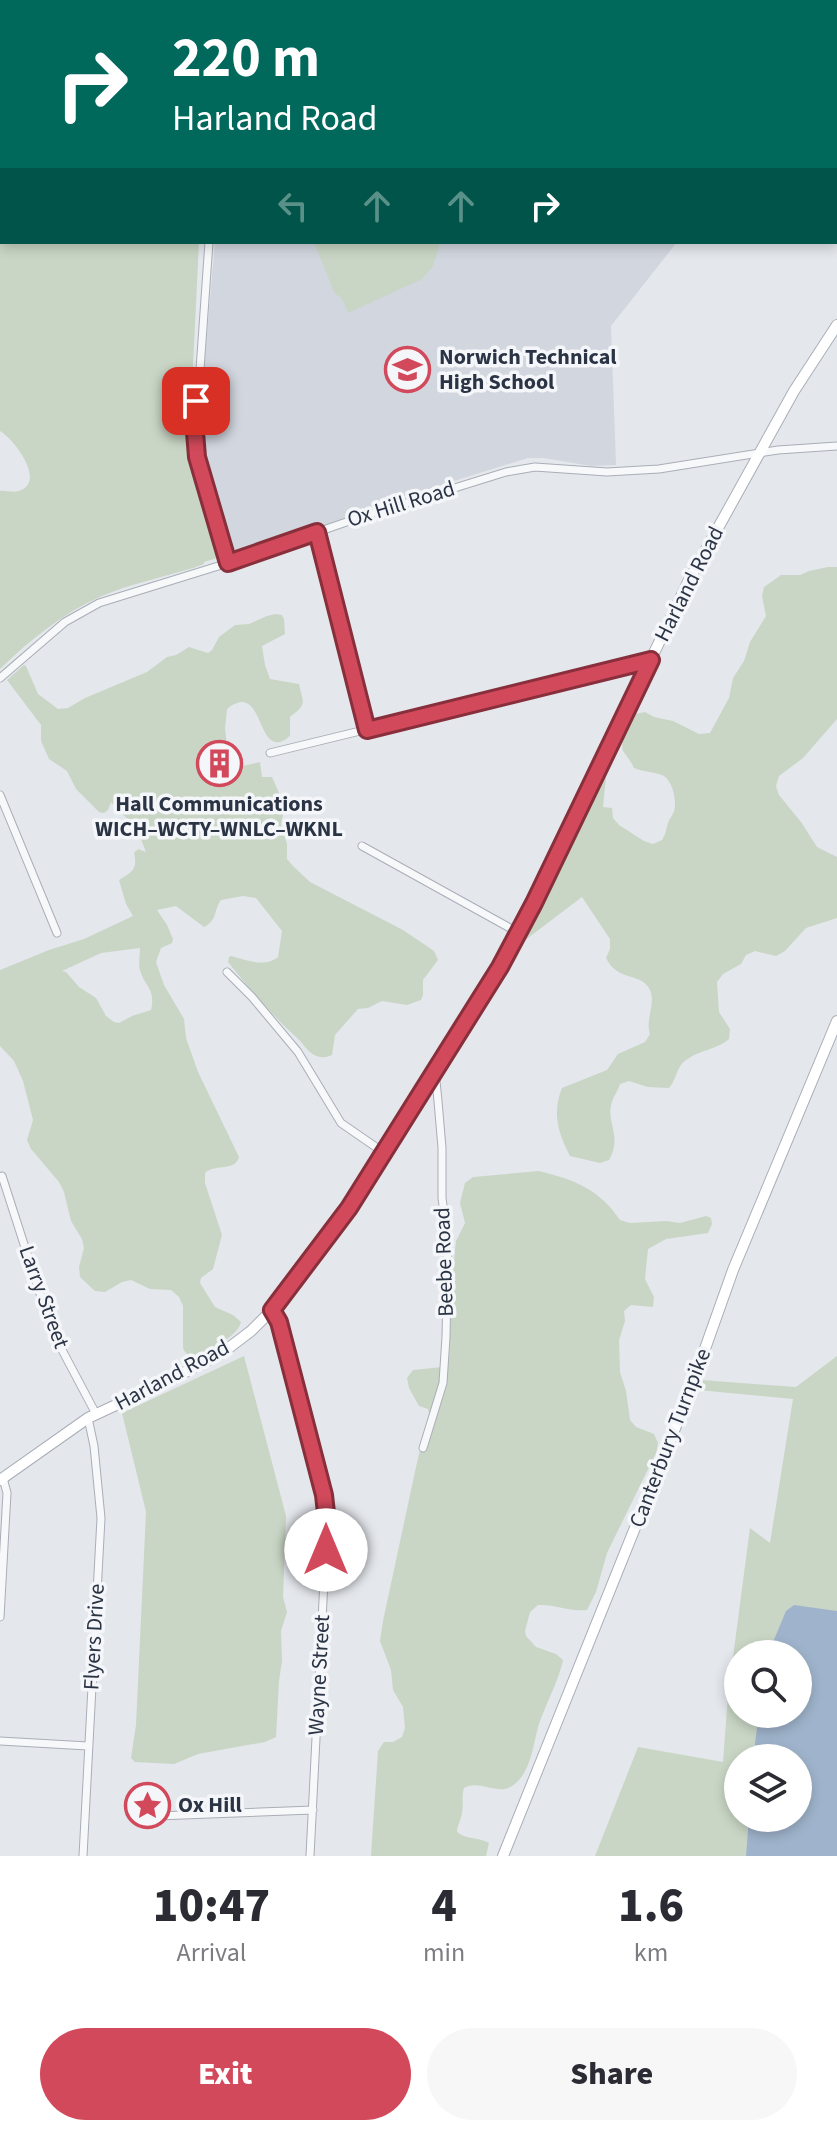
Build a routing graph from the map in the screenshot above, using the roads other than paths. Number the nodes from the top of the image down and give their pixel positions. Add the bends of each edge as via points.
1 (209, 244) edge
2 (837, 325) edge
3 (837, 446) edge
4 (758, 453) junction
5 (317, 532) junction
6 (228, 563) junction
7 (651, 660) junction
8 (0, 678) edge
9 (367, 730) junction
10 (270, 753) dead end
11 (0, 795) edge
12 (362, 846) dead end
13 (57, 933) dead end
14 (519, 933) junction
15 (227, 972) dead end
16 (837, 1021) edge
17 (432, 1074) junction
18 (383, 1152) junction
19 (2, 1176) dead end
20 (272, 1310) junction
21 (92, 1416) junction
22 (423, 1448) dead end
23 (1, 1479) edge
24 (0, 1617) edge
25 (0, 1741) edge
26 (88, 1746) junction
27 (313, 1810) junction
28 (157, 1816) dead end
29 (83, 1856) edge
30 (310, 1856) edge
31 (503, 1856) edge

1 - 6 street via 195,446
2 - 4 main road, Harland Road
3 - 4 street, Ox Hill Road
4 - 5 street, Ox Hill Road via 616,472 524,467
4 - 7 main road, Harland Road
5 - 6 street, Ox Hill Road
5 - 9 street
6 - 8 street, Ox Hill Road via 89,607
7 - 9 street
7 - 14 main road, Harland Road
9 - 10 street
11 - 13 street
12 - 14 street
14 - 17 main road, Harland Road
15 - 18 street via 298,1052 339,1120
16 - 31 main road, Canterbury Turnpike via 733,1270 690,1391
17 - 18 main road, Harland Road
17 - 22 street, Beebe Road via 448,1243 446,1337 443,1383
18 - 20 main road, Harland Road via 349,1208
19 - 21 street, Larry Street via 52,1331
20 - 21 main road, Harland Road via 222,1353
20 - 27 street, Wayne Street via 317,1466 327,1522
21 - 23 main road, Harland Road
21 - 26 street, Flyers Drive via 101,1518
23 - 24 street via 7,1493
25 - 26 street
26 - 29 street, Flyers Drive
27 - 28 street
27 - 30 street, Wayne Street

